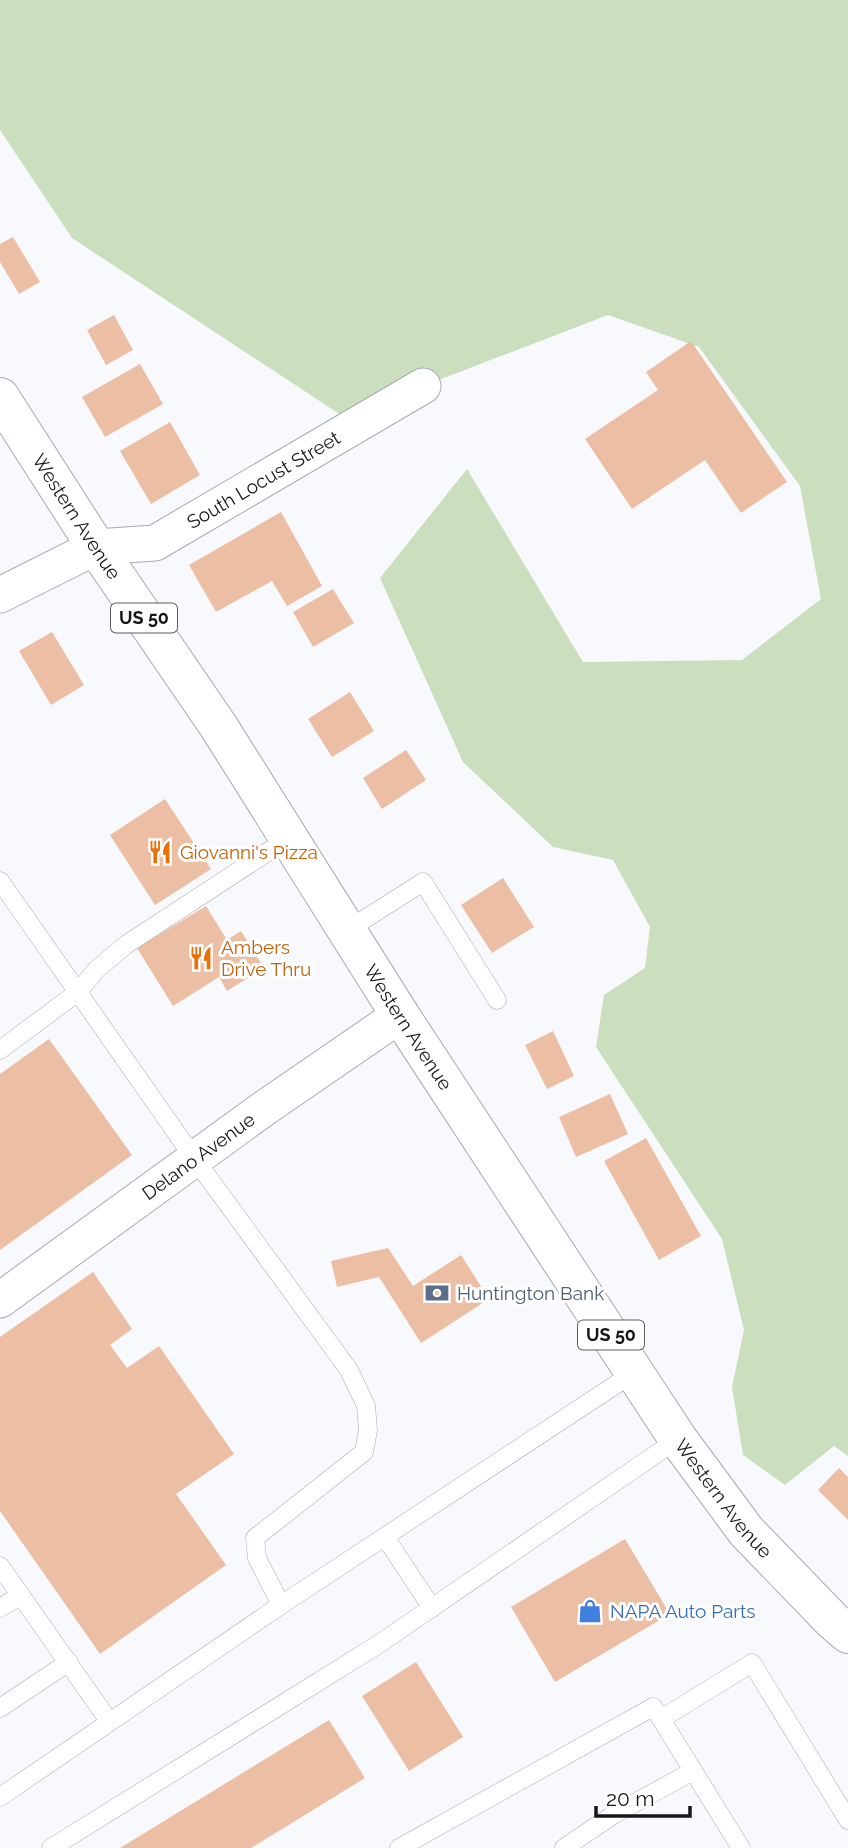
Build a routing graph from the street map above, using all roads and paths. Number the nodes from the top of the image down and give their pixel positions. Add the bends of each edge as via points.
1 (423, 386) dead end
2 (0, 397) edge
3 (96, 547) junction
4 (0, 595) edge
5 (289, 838) junction
6 (0, 881) edge
7 (346, 931) junction
8 (78, 992) junction
9 (497, 1000) dead end
10 (400, 1015) junction
11 (0, 1050) edge
12 (194, 1158) junction
13 (0, 1300) edge
14 (635, 1372) junction
15 (678, 1439) junction
16 (385, 1537) junction
17 (0, 1566) edge
18 (20, 1595) junction
19 (281, 1605) junction
20 (0, 1608) edge
21 (432, 1608) junction
22 (848, 1634) edge
23 (69, 1662) junction
24 (0, 1708) edge
25 (661, 1719) junction
26 (109, 1721) junction
27 (693, 1771) junction
28 (0, 1797) edge
29 (848, 1820) edge
30 (51, 1848) edge
31 (399, 1848) edge
32 (565, 1848) edge
33 (741, 1848) edge

1 - 3 street, South Locust Street via 155,543
2 - 3 main road, Western Avenue / US 50
3 - 4 street
3 - 5 main road, Western Avenue / US 50
5 - 7 main road, Western Avenue / US 50
5 - 8 lane via 127,944
6 - 8 lane
7 - 9 lane via 423,882
7 - 10 main road, Western Avenue / US 50
8 - 11 lane
8 - 12 lane
10 - 12 street, Delano Avenue
10 - 14 main road, Western Avenue / US 50
12 - 13 street, Delano Avenue
12 - 19 lane via 349,1370 366,1406 364,1452 255,1538 257,1558
14 - 15 main road, Western Avenue / US 50
14 - 16 lane
15 - 21 lane
15 - 22 main road, Western Avenue / US 50 via 746,1531
16 - 19 lane
16 - 21 lane
17 - 18 lane
18 - 20 lane
18 - 23 lane
19 - 26 lane
21 - 30 lane
23 - 24 lane
23 - 26 lane
25 - 27 lane
25 - 29 lane via 752,1662
25 - 31 lane via 653,1707
26 - 28 lane
27 - 32 lane via 613,1815
27 - 33 lane

